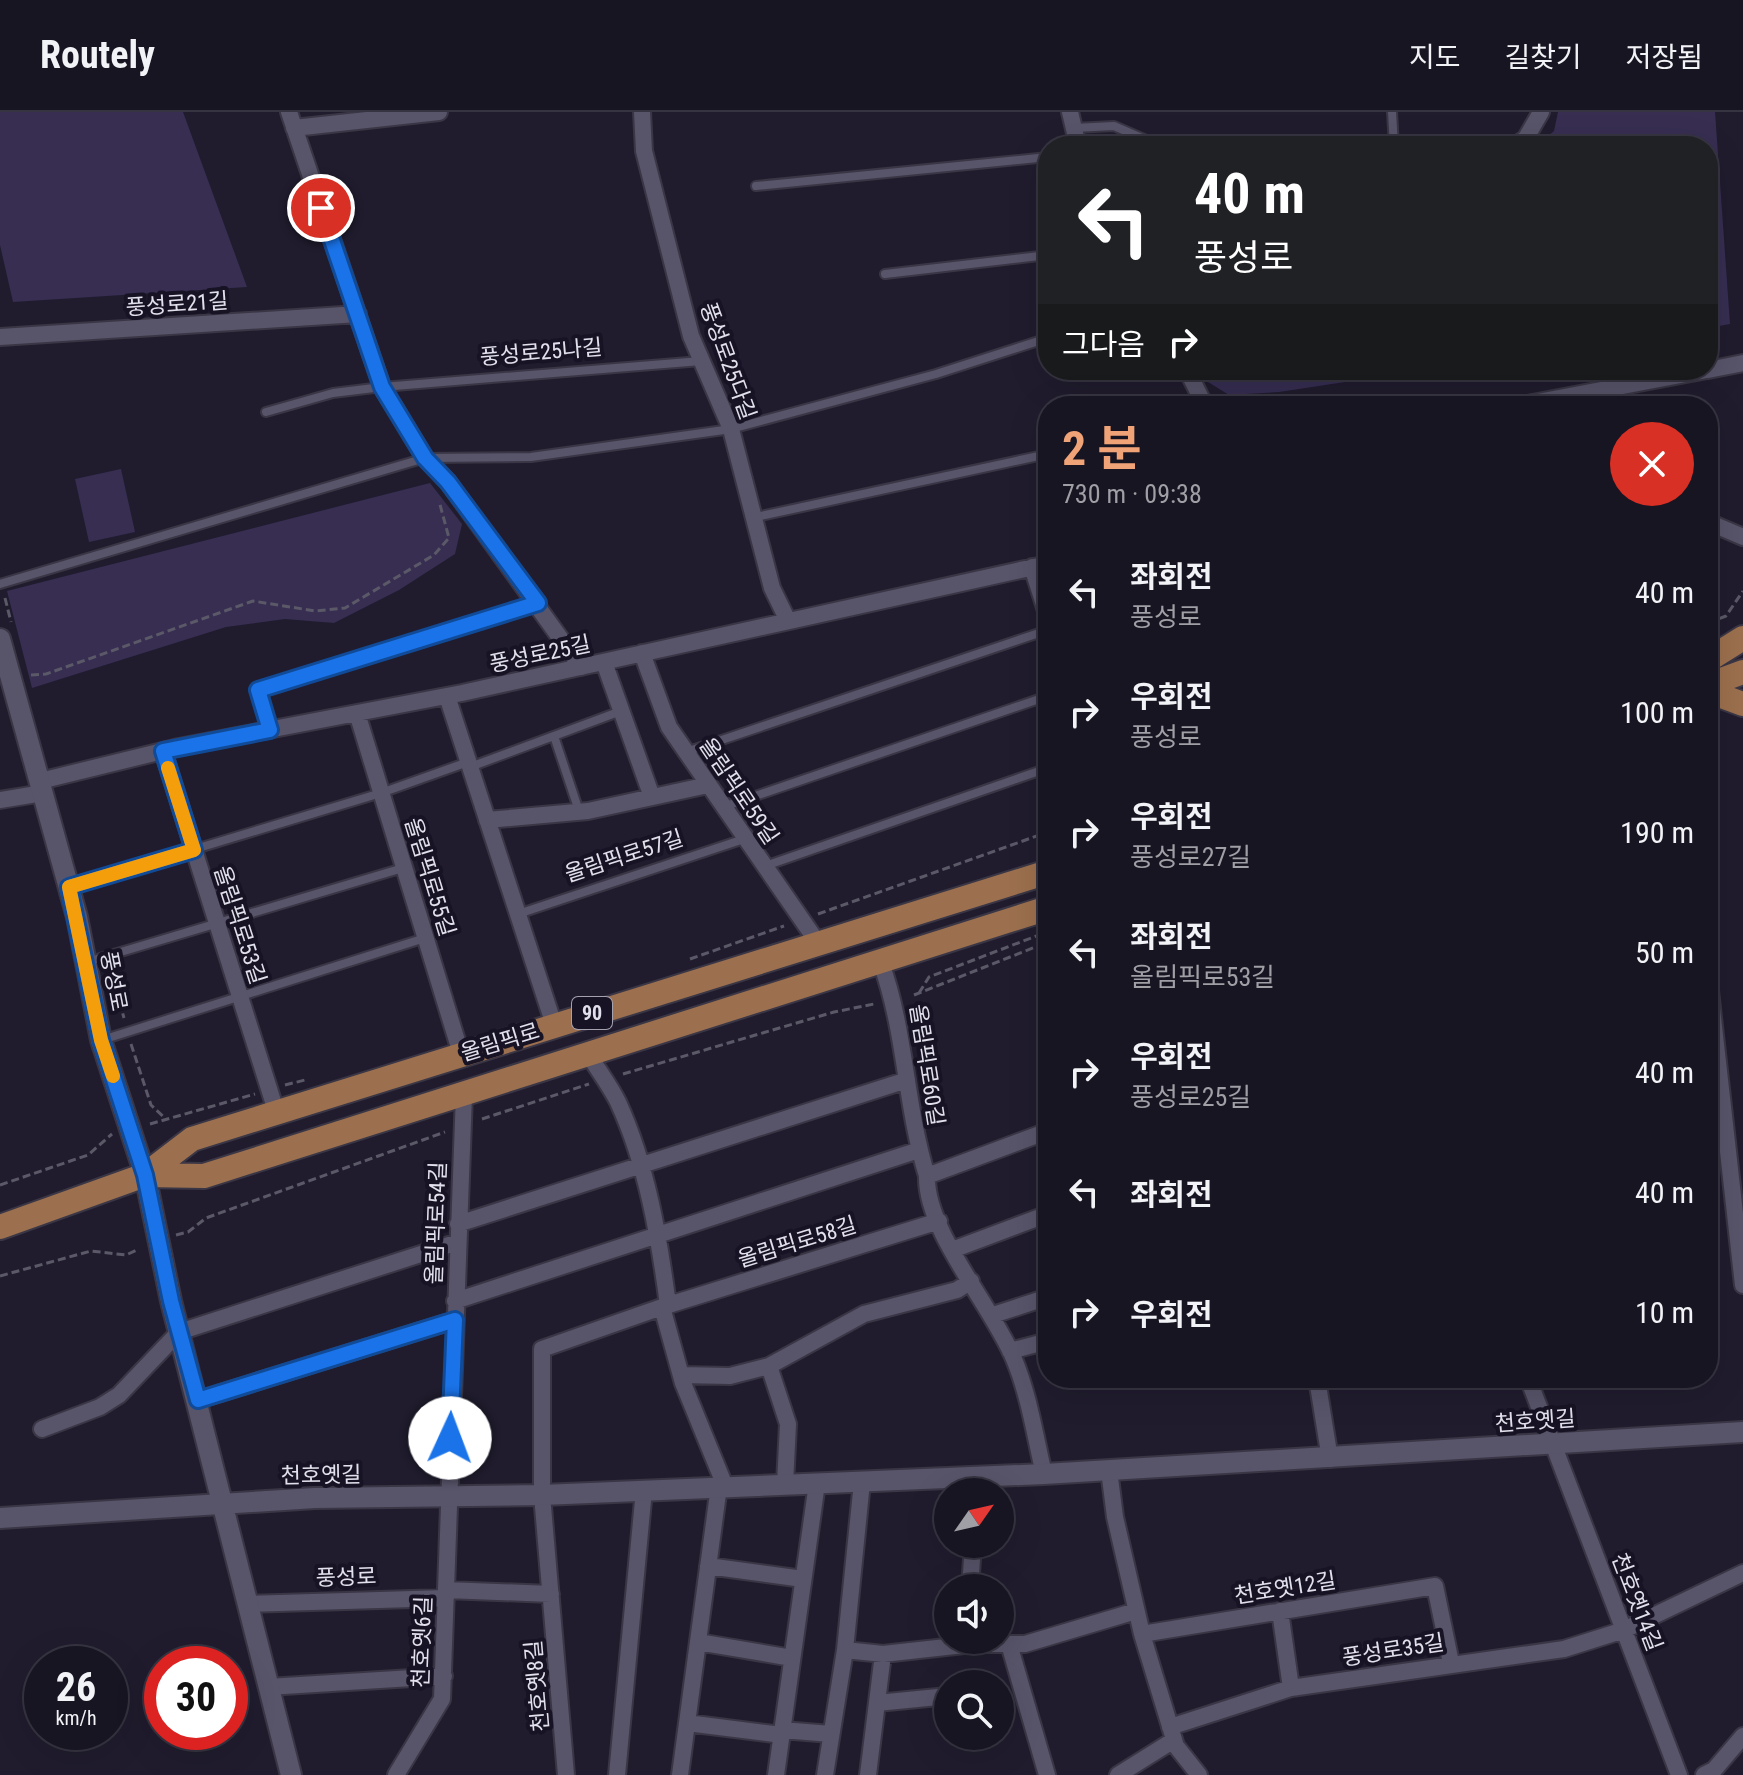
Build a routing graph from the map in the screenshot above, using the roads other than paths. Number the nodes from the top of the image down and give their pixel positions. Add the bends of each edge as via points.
1 (439, 112) edge
2 (642, 112) edge
3 (1392, 112) edge
4 (1541, 112) edge
5 (292, 120) edge
6 (1072, 120) edge
7 (1137, 136) edge
8 (1393, 136) edge
9 (1527, 136) edge
10 (1038, 158) edge
11 (756, 186) dead end
12 (1038, 256) edge
13 (885, 274) dead end
14 (358, 314) junction
15 (0, 337) edge
16 (1038, 341) edge
17 (704, 360) junction
18 (1743, 363) edge
19 (1718, 368) edge
20 (1662, 380) edge
21 (382, 387) junction
22 (1587, 396) edge
23 (266, 412) dead end
24 (731, 429) junction
25 (1038, 456) edge
26 (425, 458) junction
27 (756, 517) junction
28 (1718, 526) edge
29 (1743, 537) edge
30 (1038, 565) edge
31 (0, 584) edge
32 (538, 603) junction
33 (788, 621) junction
34 (1038, 633) edge
35 (1743, 638) edge
36 (0, 639) edge
37 (1743, 651) edge
38 (642, 653) junction
39 (1718, 654) edge
40 (1718, 658) edge
41 (604, 662) junction
42 (581, 667) junction
43 (1743, 672) edge
44 (1724, 686) edge
45 (447, 696) junction
46 (1038, 699) edge
47 (1743, 704) edge
48 (621, 711) junction
49 (357, 713) junction
50 (270, 730) junction
51 (554, 736) junction
52 (163, 751) junction
53 (686, 752) junction
54 (470, 764) junction
55 (1038, 771) edge
56 (708, 785) junction
57 (41, 787) junction
58 (381, 793) junction
59 (652, 797) junction
60 (0, 800) edge
61 (723, 807) junction
62 (579, 812) junction
63 (487, 820) junction
64 (744, 839) junction
65 (194, 850) junction
66 (404, 867) junction
67 (764, 867) junction
68 (1038, 875) edge
69 (69, 887) junction
70 (1038, 911) edge
71 (518, 914) junction
72 (217, 923) junction
73 (426, 937) junction
74 (818, 943) junction
75 (86, 962) junction
76 (881, 963) junction
77 (240, 998) junction
78 (554, 1025) junction
79 (101, 1040) junction
80 (461, 1054) junction
81 (589, 1055) junction
82 (907, 1080) junction
83 (464, 1094) junction
84 (273, 1100) junction
85 (1718, 1122) edge
86 (1038, 1135) edge
87 (919, 1150) junction
88 (639, 1164) junction
89 (145, 1175) junction
90 (927, 1176) junction
91 (1038, 1218) edge
92 (939, 1221) junction
93 (458, 1224) junction
94 (0, 1227) edge
95 (659, 1236) junction
96 (458, 1242) junction
97 (952, 1250) junction
98 (971, 1281) junction
99 (1743, 1285) edge
100 (1038, 1300) edge
101 (455, 1301) junction
102 (665, 1306) junction
103 (993, 1315) junction
104 (455, 1320) junction
105 (179, 1332) junction
106 (1038, 1344) edge
107 (1010, 1351) junction
108 (769, 1366) junction
109 (681, 1375) junction
110 (1320, 1388) edge
111 (1532, 1388) edge
112 (198, 1400) junction
113 (42, 1429) dead end
114 (1743, 1432) edge
115 (1554, 1444) junction
116 (1330, 1459) junction
117 (1109, 1470) junction
118 (1044, 1474) junction
119 (1014, 1478) edge
120 (862, 1482) junction
121 (817, 1483) junction
122 (934, 1483) edge
123 (785, 1484) junction
124 (722, 1486) junction
125 (644, 1490) junction
126 (542, 1495) junction
127 (447, 1497) junction
128 (221, 1502) junction
129 (0, 1518) edge
130 (708, 1566) junction
131 (1743, 1573) edge
132 (803, 1579) junction
133 (446, 1594) junction
134 (551, 1594) junction
135 (247, 1604) junction
136 (1136, 1611) junction
137 (1280, 1611) junction
138 (1624, 1630) junction
139 (1142, 1634) junction
140 (698, 1642) junction
141 (1014, 1644) edge
142 (934, 1647) edge
143 (845, 1650) junction
144 (883, 1654) junction
145 (1012, 1654) edge
146 (792, 1658) junction
147 (1451, 1663) junction
148 (444, 1676) junction
149 (268, 1687) junction
150 (1291, 1688) junction
151 (934, 1697) edge
152 (877, 1703) junction
153 (687, 1723) junction
154 (782, 1733) junction
155 (1172, 1733) junction
156 (831, 1734) junction
157 (1743, 1736) edge
158 (291, 1775) edge
159 (396, 1775) edge
160 (566, 1775) edge
161 (617, 1775) edge
162 (680, 1775) edge
163 (776, 1775) edge
164 (825, 1775) edge
165 (868, 1775) edge
166 (1047, 1775) edge
167 (1118, 1775) edge
168 (1199, 1775) edge
169 (1679, 1775) edge
170 (1704, 1775) edge

1 - 5 street
2 - 17 street, 풍성로25다길 via 644,151 691,336
3 - 8 lane
4 - 9 street
5 - 14 street
6 - 7 lane via 1114,126
10 - 11 lane
12 - 13 lane
14 - 15 street, 풍성로21길
14 - 21 street
16 - 24 lane
17 - 21 lane, 풍성로25나길
17 - 24 street, 풍성로25다길
18 - 19 street
20 - 22 street
21 - 23 lane, 풍성로25나길 via 333,393
21 - 26 street
24 - 26 lane via 531,457
24 - 27 street, 풍성로25다길
25 - 27 lane
26 - 31 lane
26 - 32 street
27 - 33 street, 풍성로25다길 via 772,588
28 - 29 street
30 - 33 street, 풍성로25길
32 - 42 street
32 - 50 lane via 258,690
33 - 38 street, 풍성로25길
34 - 53 lane
35 - 39 main road
36 - 57 street, 풍성로
37 - 40 main road
38 - 41 street, 풍성로25길
38 - 53 street, 올림픽로59길 via 669,727
41 - 42 street, 풍성로25길
41 - 48 street
42 - 45 street, 풍성로25길
43 - 44 main road via 1724,679
44 - 47 main road
45 - 49 street, 풍성로25길
45 - 54 street
46 - 61 lane
48 - 51 lane
48 - 59 street
49 - 50 street, 풍성로25길
49 - 58 street, 올림픽로55길
50 - 52 street, 풍성로25길
51 - 54 lane
51 - 62 lane
52 - 57 street, 풍성로25길
52 - 65 street, 올림픽로53길
53 - 56 street, 올림픽로59길
54 - 58 lane
54 - 63 street
55 - 67 lane
56 - 59 street, 올림픽로57길
56 - 61 street, 올림픽로59길
57 - 60 street, 풍성로25길
57 - 69 street, 풍성로
58 - 65 lane
58 - 66 street, 올림픽로55길
59 - 62 street, 올림픽로57길
61 - 64 street, 올림픽로59길
62 - 63 street, 올림픽로57길
63 - 71 street
64 - 67 street, 올림픽로59길
64 - 71 lane, 올림픽로57길
65 - 69 lane
65 - 72 street, 올림픽로53길
66 - 72 lane
66 - 73 street, 올림픽로55길
67 - 74 street, 올림픽로59길
68 - 74 main road, 올림픽로 / 90
69 - 75 street, 풍성로
70 - 76 main road, 올림픽로 / 90
71 - 78 street
72 - 75 lane
72 - 77 street, 올림픽로53길
73 - 77 lane
73 - 80 street, 올림픽로55길
74 - 78 main road, 올림픽로 / 90
75 - 79 street, 풍성로
76 - 81 main road, 올림픽로 / 90
76 - 82 street, 올림픽로60길 via 895,1002
77 - 79 lane
77 - 84 street, 올림픽로53길
78 - 80 main road, 올림픽로 / 90
79 - 89 street, 풍성로
80 - 84 main road, 올림픽로 / 90
81 - 83 main road, 올림픽로 / 90
81 - 88 street via 617,1101
82 - 87 street, 올림픽로60길
82 - 88 street
83 - 89 main road, 올림픽로 / 90 via 204,1176
83 - 93 street, 올림픽로54길
84 - 89 main road, 올림픽로 / 90 via 192,1139
85 - 99 street
86 - 90 street
87 - 90 street, 올림픽로60길
87 - 95 street
88 - 93 street
88 - 95 street
89 - 94 main road, 올림픽로 / 90
89 - 105 street, 풍성로
90 - 92 street, 올림픽로60길
91 - 97 street
92 - 97 street, 올림픽로60길
92 - 102 street, 올림픽로58길
93 - 96 street, 올림픽로54길
95 - 101 street
95 - 102 street
96 - 101 street, 올림픽로54길
96 - 105 street
97 - 98 street, 올림픽로60길
98 - 103 street, 올림픽로60길
98 - 108 street via 957,1290 864,1314
100 - 103 street
101 - 104 street, 올림픽로54길
102 - 109 street
102 - 126 street, 올림픽로58길 via 542,1349
103 - 107 street, 올림픽로60길
104 - 112 street
104 - 127 street, 올림픽로54길
105 - 112 street, 풍성로
105 - 113 street via 119,1395
106 - 107 street
107 - 118 street, 올림픽로60길
108 - 109 street via 730,1376
108 - 123 street via 788,1424
109 - 124 street
110 - 116 street
111 - 115 street, 천호옛14길
112 - 128 street, 풍성로
114 - 115 street, 천호옛길
115 - 116 street, 천호옛길
115 - 138 street, 천호옛14길
116 - 117 street, 천호옛길
117 - 118 street, 천호옛길
117 - 136 street
118 - 119 street, 천호옛길
120 - 121 street, 천호옛길
120 - 122 street, 천호옛길
120 - 143 street
121 - 123 street, 천호옛길
121 - 132 street
123 - 124 street, 천호옛길
124 - 125 street, 천호옛길
124 - 130 street
125 - 126 street, 천호옛길
125 - 161 street
126 - 127 street, 천호옛길
126 - 134 street, 천호옛8길
127 - 128 street, 천호옛길
127 - 133 street, 천호옛6길
128 - 129 street, 천호옛길
128 - 135 street, 풍성로
130 - 132 street
130 - 140 street
131 - 138 street, 풍성로35길
132 - 146 street
133 - 134 street
133 - 135 street, 풍성로
133 - 148 street, 천호옛6길
134 - 160 street, 천호옛8길
135 - 149 street, 풍성로
136 - 139 street
136 - 141 street
137 - 139 street, 천호옛12길
137 - 147 street, 천호옛12길 via 1435,1586
137 - 150 street
138 - 147 street, 풍성로35길 via 1564,1649
138 - 169 street, 천호옛14길
139 - 155 street
140 - 146 street
140 - 153 street
142 - 144 street
143 - 144 street
143 - 156 street
144 - 152 street
145 - 166 street
146 - 154 street
147 - 150 street, 풍성로35길
148 - 149 street
148 - 159 street, 천호옛6길 via 442,1699
149 - 158 street, 풍성로
150 - 155 street, 풍성로35길
151 - 152 street
152 - 165 street
153 - 154 street
153 - 162 street
154 - 156 street
154 - 163 street
155 - 167 street, 풍성로35길
155 - 168 street
156 - 164 street
157 - 170 street

